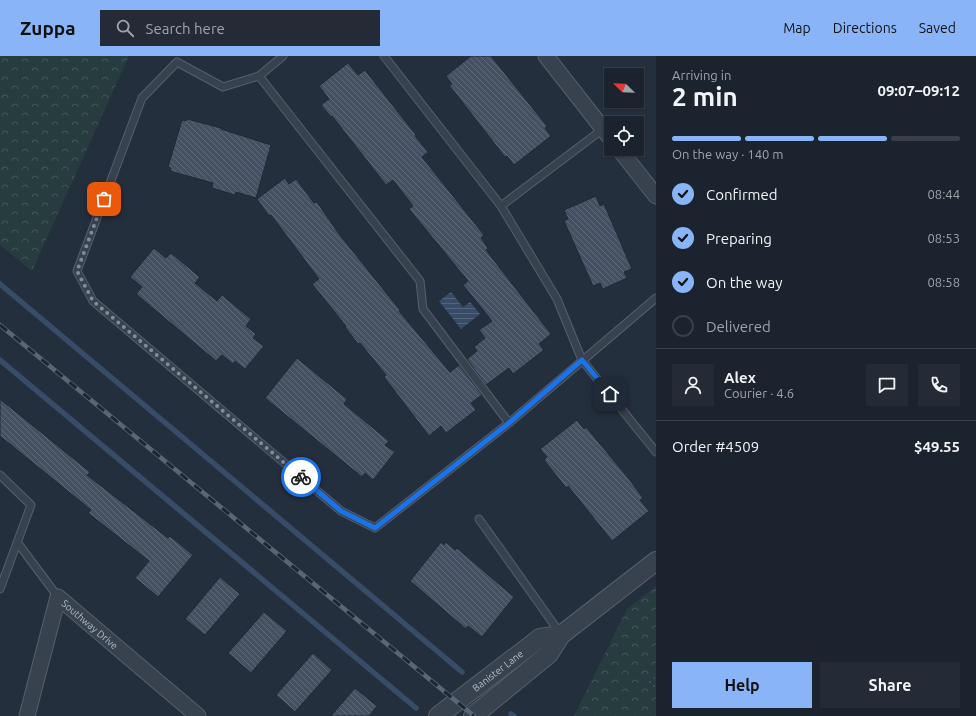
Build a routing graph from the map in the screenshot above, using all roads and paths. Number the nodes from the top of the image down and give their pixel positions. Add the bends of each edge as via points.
1 (283, 56) edge
2 (384, 56) edge
3 (546, 56) edge
4 (259, 76) junction
5 (604, 130) edge
6 (604, 136) edge
7 (625, 156) edge
8 (656, 196) edge
9 (501, 206) junction
10 (656, 298) edge
11 (582, 360) junction
12 (509, 423) junction
13 (656, 452) edge
14 (0, 475) edge
15 (479, 519) dead end
16 (17, 542) junction
17 (656, 561) edge
18 (0, 589) edge
19 (58, 597) junction
20 (561, 635) junction
21 (27, 716) edge
22 (198, 716) edge
23 (438, 716) edge
24 (473, 716) edge

1 - 4 lane
2 - 9 lane
3 - 5 street
4 - 12 lane via 420,281 423,309
4 - 12 lane via 223,87 177,62 142,98 77,271 93,301 341,511 375,528
6 - 9 lane
7 - 8 street
9 - 11 lane via 557,299
10 - 11 lane
11 - 12 lane
11 - 13 lane
14 - 16 lane via 31,505
15 - 20 lane
16 - 18 lane
16 - 19 lane
17 - 20 street, Banister Lane
19 - 21 street, Southway Drive
19 - 22 street, Southway Drive
20 - 23 street, Banister Lane via 540,638
20 - 24 street, Banister Lane via 549,654

